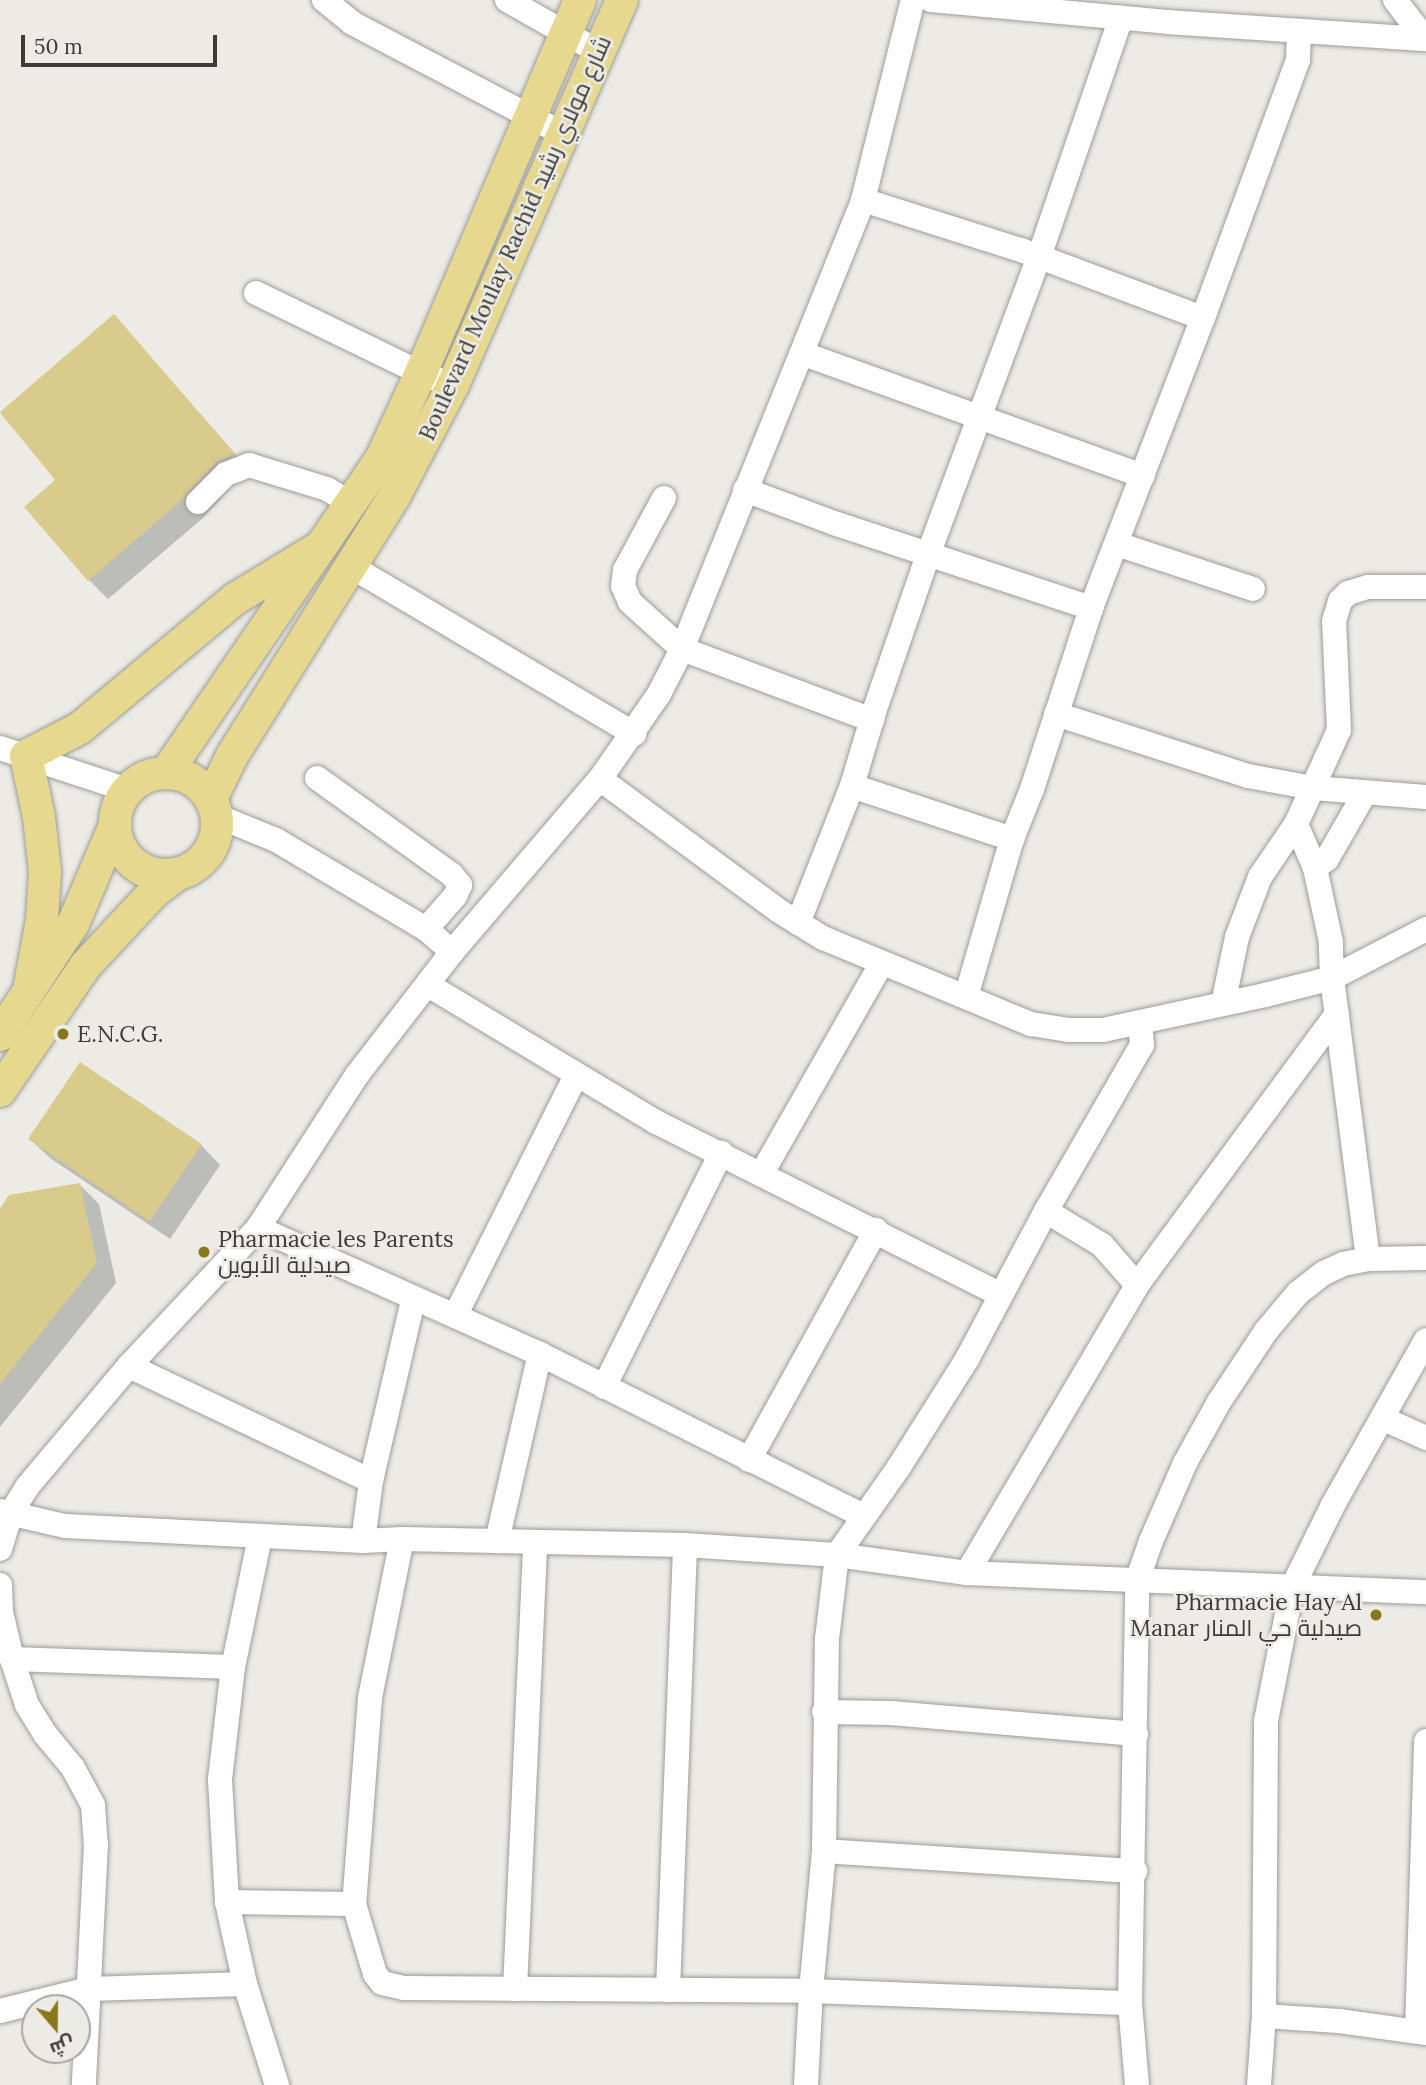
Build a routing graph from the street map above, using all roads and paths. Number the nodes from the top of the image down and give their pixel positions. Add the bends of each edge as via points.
1 (324, 0) edge
2 (507, 0) edge
3 (580, 0) edge
4 (622, 0) edge
5 (913, 0) edge
6 (931, 0) edge
7 (1395, 0) edge
8 (1121, 18) junction
9 (1299, 31) junction
10 (567, 35) junction
11 (1426, 39) edge
12 (599, 52) junction
13 (531, 117) junction
14 (563, 134) junction
15 (863, 200) junction
16 (1039, 257) junction
17 (256, 293) dead end
18 (1203, 318) junction
19 (804, 354) junction
20 (422, 373) junction
21 (453, 385) junction
22 (979, 417) junction
23 (1143, 475) junction
24 (745, 489) junction
25 (664, 498) dead end
26 (198, 502) dead end
27 (352, 504) junction
28 (1117, 544) junction
29 (322, 546) junction
30 (928, 555) junction
31 (352, 567) junction
32 (1426, 587) edge
33 (1253, 589) dead end
34 (1091, 608) junction
35 (682, 649) junction
36 (1056, 714) junction
37 (872, 720) junction
38 (634, 734) junction
39 (13, 752) edge
40 (166, 773) junction
41 (317, 778) dead end
42 (600, 779) junction
43 (852, 786) junction
44 (1313, 788) junction
45 (128, 790) junction
46 (1365, 793) junction
47 (1426, 797) edge
48 (214, 808) junction
49 (1296, 824) junction
50 (115, 825) junction
51 (1012, 839) junction
52 (1315, 868) junction
53 (179, 873) junction
54 (798, 923) junction
55 (426, 929) junction
56 (1426, 929) edge
57 (452, 952) junction
58 (882, 962) junction
59 (1332, 978) junction
60 (428, 985) junction
61 (29, 990) junction
62 (966, 997) junction
63 (1223, 1004) junction
64 (1337, 1014) junction
65 (1140, 1022) junction
66 (2, 1027) edge
67 (576, 1075) junction
68 (0, 1091) edge
69 (721, 1153) junction
70 (762, 1172) junction
71 (1046, 1211) junction
72 (258, 1228) junction
73 (876, 1230) junction
74 (1426, 1258) edge
75 (1368, 1259) junction
76 (1137, 1285) junction
77 (1001, 1295) junction
78 (413, 1300) junction
79 (455, 1316) junction
80 (1426, 1340) edge
81 (540, 1354) junction
82 (129, 1366) junction
83 (604, 1387) junction
84 (1384, 1419) junction
85 (1426, 1438) edge
86 (749, 1460) junction
87 (371, 1481) junction
88 (6, 1512) edge
89 (863, 1516) junction
90 (260, 1537) junction
91 (402, 1539) junction
92 (363, 1541) junction
93 (497, 1541) junction
94 (535, 1543) junction
95 (685, 1545) junction
96 (0, 1549) edge
97 (837, 1555) junction
98 (967, 1573) junction
99 (1137, 1581) junction
100 (0, 1585) edge
101 (1292, 1587) junction
102 (1426, 1592) edge
103 (12, 1659) junction
104 (233, 1667) junction
105 (824, 1712) junction
106 (1136, 1734) junction
107 (1426, 1741) edge
108 (824, 1851) junction
109 (1135, 1871) junction
110 (228, 1902) junction
111 (354, 1904) junction
112 (245, 1984) junction
113 (89, 1989) junction
114 (515, 1989) junction
115 (668, 1990) junction
116 (811, 1991) junction
117 (1130, 2003) junction
118 (0, 2011) edge
119 (1264, 2016) junction
120 (1422, 2032) edge
121 (84, 2085) edge
122 (277, 2085) edge
123 (806, 2085) edge
124 (1137, 2085) edge
125 (1259, 2085) edge

1 - 13 street via 352,23
2 - 10 street
3 - 10 main road, Boulevard Moulay Rachid شارع مولاي رشيد
4 - 12 main road, Boulevard Moulay Rachid شارع مولاي رشيد
5 - 15 street
6 - 8 street
7 - 11 street
8 - 9 street
8 - 16 street
9 - 11 street
9 - 18 street via 1298,60
10 - 12 street
10 - 13 main road, Boulevard Moulay Rachid شارع مولاي رشيد
12 - 14 main road, Boulevard Moulay Rachid شارع مولاي رشيد
13 - 14 street
13 - 20 main road, Boulevard Moulay Rachid شارع مولاي رشيد
14 - 21 main road, Boulevard Moulay Rachid شارع مولاي رشيد
15 - 16 street
15 - 19 street
16 - 18 street
16 - 22 street
17 - 20 street
18 - 23 street
19 - 22 street
19 - 24 street
20 - 21 street
20 - 27 main road, Boulevard Moulay Rachid شارع مولاي رشيد via 382,457
21 - 31 main road, Boulevard Moulay Rachid شارع مولاي رشيد
22 - 23 street
22 - 30 street
23 - 28 street
24 - 30 street
24 - 35 street
25 - 35 street via 625,570 624,586 630,602
26 - 27 street via 226,474 249,466 327,488
27 - 29 main road, Boulevard Moulay Rachid شارع مولاي رشيد
28 - 33 street
28 - 34 street
29 - 39 main road via 235,599 80,728
29 - 40 main road, Boulevard Moulay Rachid شارع مولاي رشيد
30 - 34 street
30 - 37 street
31 - 38 street
31 - 48 main road, Boulevard Moulay Rachid شارع مولاي رشيد via 232,756
32 - 44 street via 1368,587 1348,593 1340,601 1334,621 1339,730
34 - 36 street
35 - 37 street
35 - 38 street
36 - 44 street via 1248,776
36 - 51 street
37 - 43 street
38 - 42 street
39 - 45 street
39 - 61 main road via 41,827 45,872
40 - 45 main road via 152,775
40 - 48 main road via 200,785
41 - 55 street via 460,885
42 - 54 street
42 - 57 street
43 - 51 street
43 - 54 street
44 - 46 street
44 - 49 street
45 - 50 main road
46 - 47 street
46 - 52 street via 1327,859
48 - 53 main road via 216,835 209,852 196,866
48 - 55 street
49 - 52 street
49 - 63 street via 1260,877 1237,937
50 - 53 main road via 122,849 133,863 155,874
50 - 61 main road via 73,923
51 - 62 street
52 - 59 street via 1331,942
53 - 68 main road via 154,892 86,965
54 - 58 street
55 - 57 street
56 - 59 street
57 - 60 street
58 - 62 street
58 - 70 street
59 - 63 street
59 - 64 street
60 - 67 street
60 - 72 street via 357,1075
61 - 66 main road
62 - 65 street via 1031,1024 1070,1030 1103,1030
63 - 65 street
64 - 75 street
64 - 76 street
65 - 71 street via 1142,1045
67 - 69 street
67 - 79 street
69 - 70 street
69 - 83 street
70 - 73 street
71 - 76 street via 1102,1245
71 - 77 street
72 - 78 street
72 - 82 street
73 - 77 street
73 - 86 street
74 - 75 street
75 - 99 street via 1324,1273 1298,1293 1266,1331 1185,1463
76 - 98 street
77 - 89 street via 933,1415
78 - 79 street
78 - 87 street
79 - 81 street
80 - 84 street
81 - 83 street
81 - 93 street
82 - 87 street
82 - 88 street
83 - 86 street
84 - 85 street
84 - 101 street
86 - 89 street
87 - 92 street
88 - 90 street via 65,1526
88 - 96 street
89 - 97 street
90 - 92 street
90 - 104 street
91 - 92 street
91 - 93 street
91 - 111 street via 370,1698
93 - 94 street
94 - 95 street
94 - 114 street
95 - 97 street
95 - 115 street
97 - 98 street
97 - 105 street
98 - 99 street
99 - 101 street
99 - 106 street
100 - 103 street
101 - 102 street
101 - 119 street via 1266,1721
103 - 104 street
103 - 113 street via 27,1705 73,1768 93,1805 96,1844
104 - 110 street via 220,1780
105 - 106 street via 891,1713
105 - 108 street
106 - 109 street
107 - 120 street
108 - 109 street
108 - 116 street
109 - 117 street
110 - 111 street
110 - 112 street
111 - 114 street via 375,1974 382,1983 404,1988
112 - 113 street
112 - 122 street
113 - 118 street
113 - 121 street
114 - 115 street
115 - 116 street
116 - 117 street
116 - 123 street
117 - 124 street
119 - 120 street
119 - 125 street

